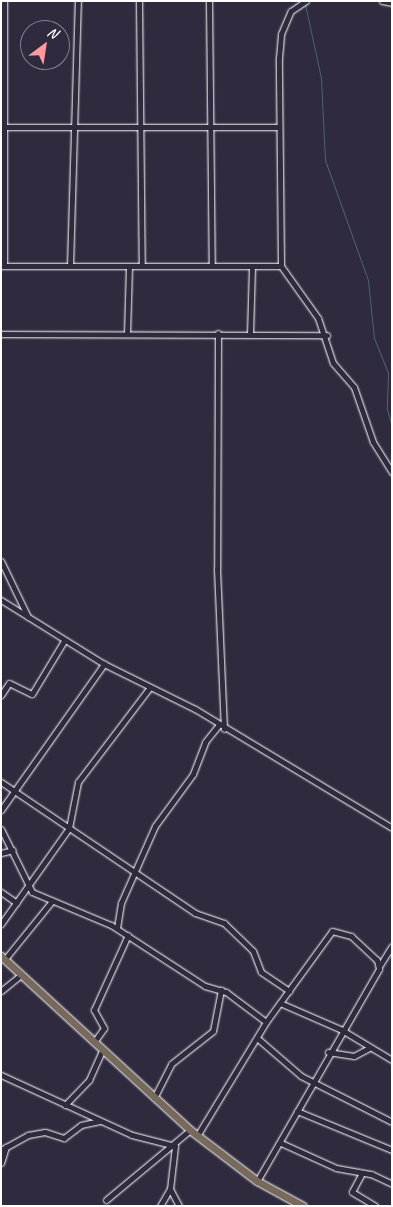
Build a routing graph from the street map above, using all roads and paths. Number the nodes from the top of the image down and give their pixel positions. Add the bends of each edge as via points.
1 (4, 1) edge
2 (78, 1) edge
3 (139, 1) edge
4 (209, 1) edge
5 (306, 1) edge
6 (382, 1) edge
7 (392, 3) edge
8 (3, 52) edge
9 (73, 125) junction
10 (3, 127) edge
11 (141, 127) junction
12 (213, 127) junction
13 (279, 127) junction
14 (3, 197) edge
15 (3, 266) edge
16 (70, 266) junction
17 (129, 266) junction
18 (142, 266) junction
19 (212, 266) junction
20 (252, 266) junction
21 (281, 266) junction
22 (218, 333) junction
23 (1, 334) edge
24 (127, 334) junction
25 (250, 334) junction
26 (327, 336) junction
27 (392, 472) edge
28 (1, 561) edge
29 (1, 600) edge
30 (28, 617) junction
31 (64, 641) junction
32 (104, 664) junction
33 (150, 687) junction
34 (1, 695) edge
35 (218, 726) junction
36 (224, 730) junction
37 (1, 782) edge
38 (14, 791) junction
39 (1, 810) edge
40 (69, 828) junction
41 (392, 828) edge
42 (1, 829) edge
43 (13, 850) junction
44 (1, 853) edge
45 (136, 872) junction
46 (28, 887) junction
47 (1, 892) edge
48 (52, 902) junction
49 (17, 903) junction
50 (1, 924) edge
51 (117, 928) junction
52 (128, 935) junction
53 (392, 946) edge
54 (3, 958) edge
55 (380, 965) junction
56 (21, 975) junction
57 (221, 990) junction
58 (1, 991) edge
59 (289, 991) junction
60 (280, 1003) junction
61 (266, 1022) junction
62 (342, 1030) junction
63 (257, 1038) junction
64 (94, 1042) junction
65 (369, 1048) junction
66 (103, 1050) junction
67 (328, 1052) junction
68 (392, 1060) edge
69 (2, 1077) edge
70 (312, 1081) junction
71 (154, 1098) junction
72 (65, 1105) junction
73 (297, 1111) junction
74 (100, 1121) junction
75 (392, 1122) edge
76 (190, 1130) junction
77 (197, 1136) junction
78 (281, 1143) junction
79 (175, 1146) junction
80 (4, 1149) edge
81 (392, 1150) edge
82 (1, 1163) edge
83 (362, 1173) junction
84 (257, 1181) junction
85 (392, 1184) edge
86 (170, 1189) junction
87 (106, 1200) dead end
88 (177, 1205) edge
89 (160, 1206) edge
90 (302, 1206) edge
91 (375, 1206) edge

1 - 8 street
2 - 9 street
3 - 11 street
4 - 12 street
5 - 13 street via 291,11 281,34
6 - 7 street
8 - 10 street
9 - 10 street
9 - 11 street
9 - 16 street
10 - 14 street
11 - 12 street
11 - 18 street
12 - 13 street
12 - 19 street
13 - 21 street
14 - 15 street
15 - 16 street
16 - 17 street
17 - 18 street
17 - 24 street
18 - 19 street
19 - 20 street
20 - 21 street
20 - 25 street
21 - 26 street via 304,294
22 - 24 street
22 - 25 street
22 - 36 street via 217,569
23 - 24 street
25 - 26 street
26 - 27 street via 334,363 354,387 373,442
28 - 30 street
29 - 30 street
30 - 31 street
31 - 32 street
31 - 34 street via 32,694 9,683
32 - 33 street
32 - 38 street
33 - 35 street
33 - 40 street via 78,782
35 - 36 street
35 - 45 street via 205,742 193,774 155,826
36 - 41 street
37 - 38 street
38 - 39 street
38 - 40 street
40 - 45 street
40 - 46 street
42 - 43 street
43 - 44 street
43 - 46 street
45 - 51 street via 121,903
45 - 59 street via 195,913 229,927 253,952 261,972
46 - 48 street
46 - 49 street
47 - 49 street
48 - 51 street
48 - 54 street
49 - 50 street
51 - 52 street
52 - 57 street via 191,978
52 - 64 street via 94,1010 104,1028
53 - 55 street
54 - 56 main road
55 - 59 street via 338,930
55 - 62 street
56 - 58 street
56 - 64 main road
57 - 61 street
57 - 71 street via 213,1031 171,1064
59 - 60 street
60 - 61 street
60 - 62 street
61 - 63 street
62 - 65 street
62 - 67 street
63 - 70 street
63 - 77 street
64 - 66 main road
65 - 67 street via 354,1056
65 - 68 street
66 - 71 main road
66 - 72 street via 88,1080
67 - 70 street
69 - 72 street
70 - 73 street
70 - 75 street
71 - 76 main road
72 - 74 street
73 - 78 street
73 - 81 street
74 - 79 street
74 - 80 street via 81,1125 67,1138 38,1132
76 - 77 main road
76 - 79 street
77 - 84 main road
78 - 83 street via 336,1168
78 - 84 street
79 - 86 street
79 - 87 street
80 - 82 street
83 - 85 street
83 - 91 street via 352,1192
84 - 90 main road
86 - 88 street
86 - 89 street

